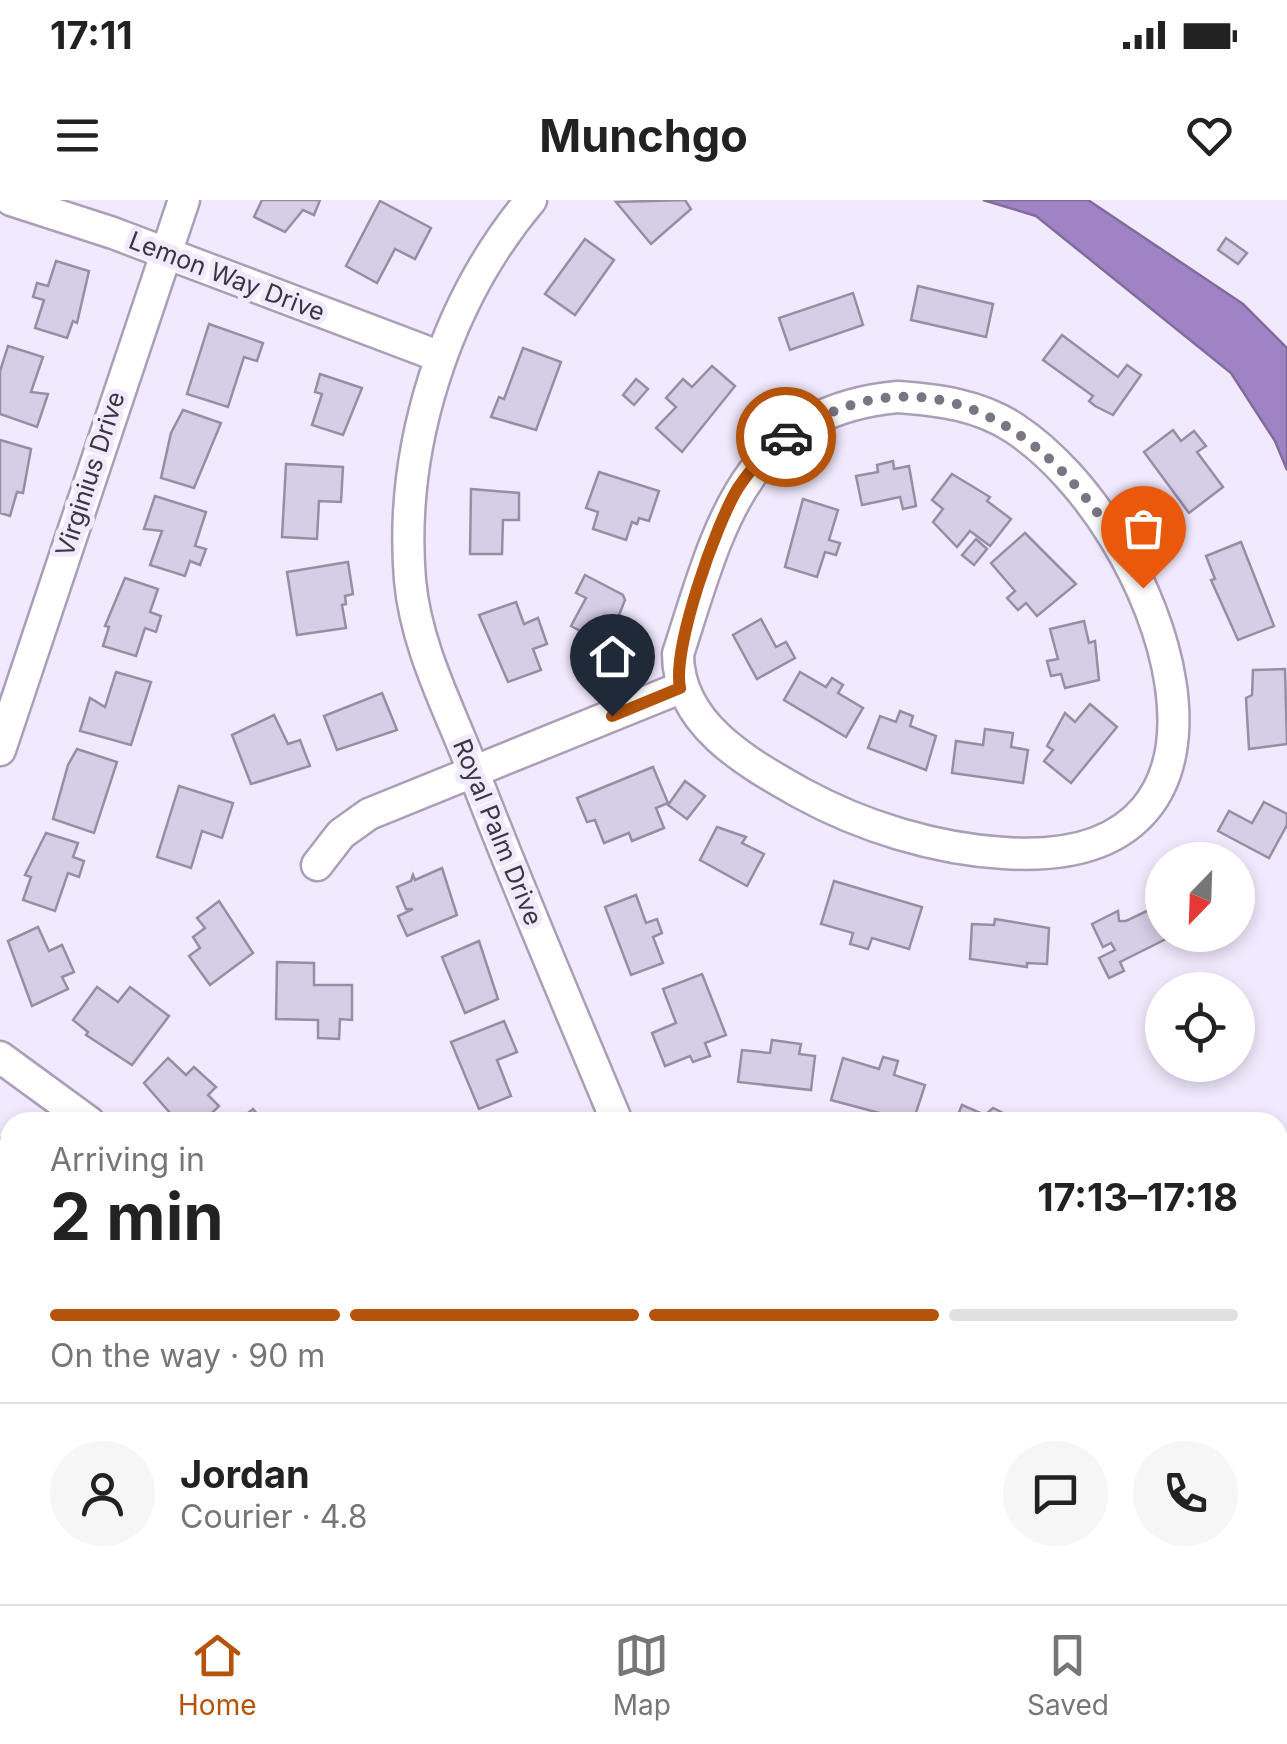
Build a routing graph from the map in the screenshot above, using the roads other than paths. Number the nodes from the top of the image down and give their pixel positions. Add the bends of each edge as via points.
1 (11, 200) edge
2 (184, 200) edge
3 (531, 200) edge
4 (165, 253) junction
5 (440, 356) junction
6 (680, 688) junction
7 (0, 750) edge
8 (474, 772) junction
9 (317, 866) dead end
10 (0, 1057) edge
11 (74, 1112) edge
12 (613, 1112) edge

1 - 4 street, Lemon Way Drive
2 - 4 street, Virginius Drive
3 - 5 street, Royal Palm Drive via 492,256
4 - 5 street, Lemon Way Drive
4 - 7 street, Virginius Drive
5 - 8 street, Royal Palm Drive via 414,470 410,582 432,670
6 - 6 street via 678,654 736,492 754,466 776,443 839,408 898,397 937,400 1014,428 1064,472 1108,526 1156,614 1170,658 1178,730 1160,792 1122,833 1070,854 982,852 893,830 804,794 702,724
6 - 8 street
8 - 9 street via 369,814
8 - 12 street, Royal Palm Drive
10 - 11 street

